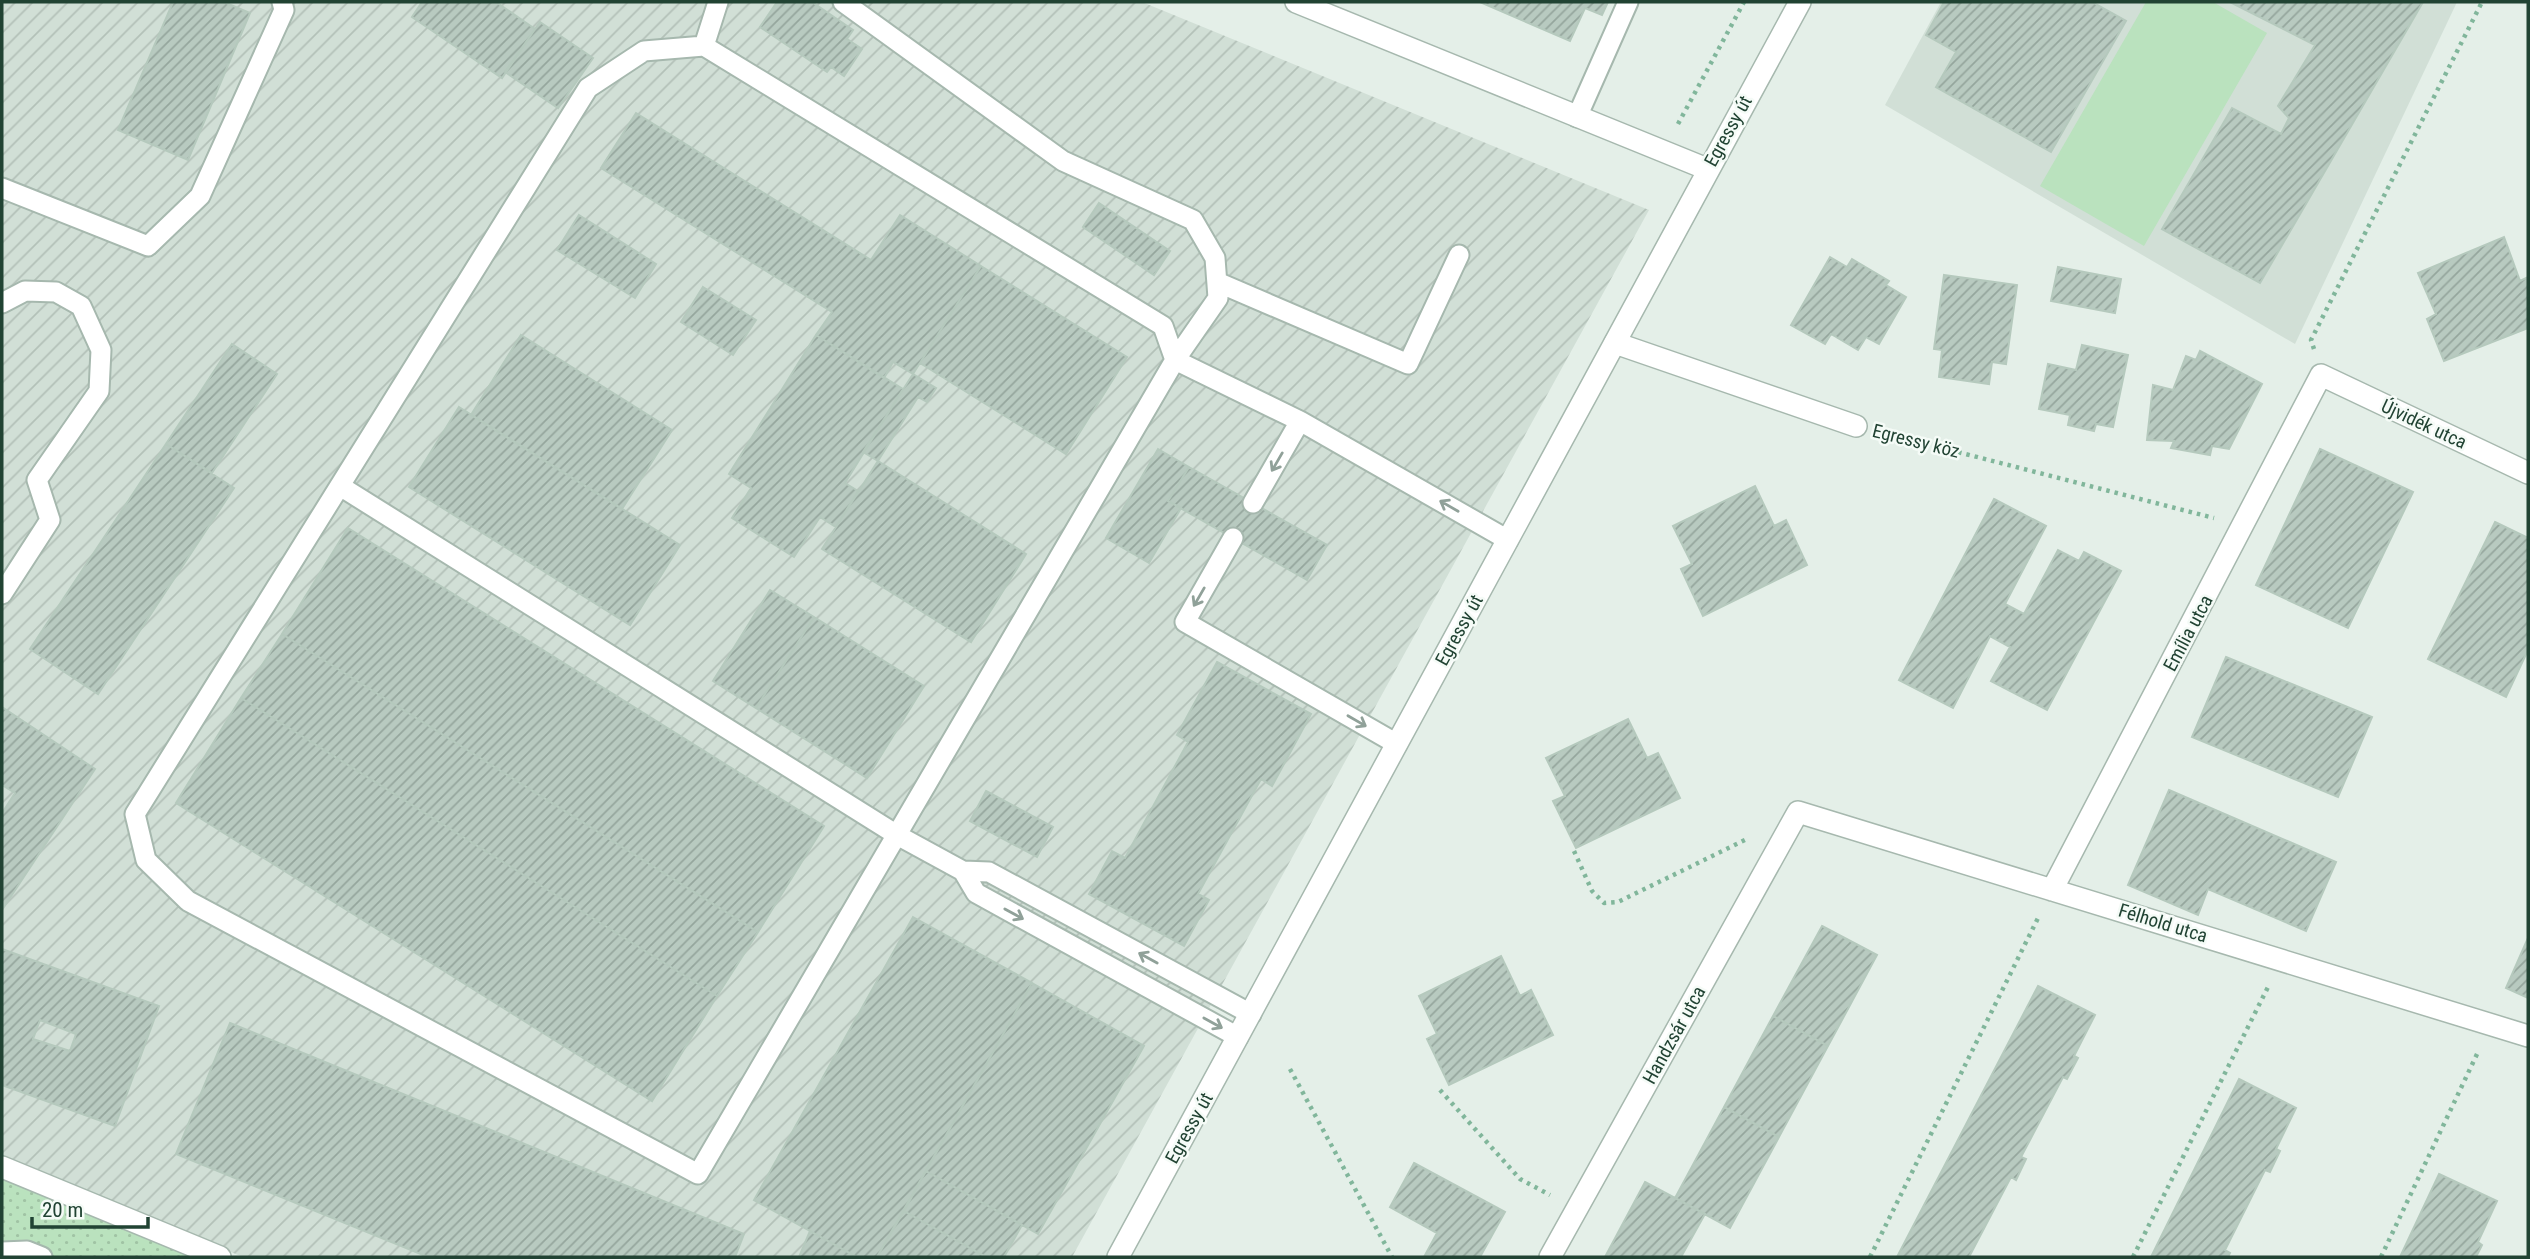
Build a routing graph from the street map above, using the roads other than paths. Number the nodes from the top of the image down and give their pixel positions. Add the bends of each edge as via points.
1 (282, 2) edge
2 (718, 2) edge
3 (843, 2) edge
4 (1296, 2) edge
5 (1628, 2) edge
6 (1800, 2) edge
7 (704, 46) junction
8 (1577, 117) junction
9 (1707, 169) junction
10 (2, 188) edge
11 (1459, 255) dead end
12 (1217, 282) junction
13 (2, 303) edge
14 (1615, 343) junction
15 (1175, 360) junction
16 (2321, 375) joint
17 (1300, 421) junction
18 (1856, 426) road end
19 (2528, 473) edge
20 (340, 486) junction
21 (1253, 503) dead end
22 (1233, 538) dead end
23 (1508, 540) junction
24 (2, 593) edge
25 (1397, 744) junction
26 (1798, 812) joint
27 (897, 835) junction
28 (963, 871) junction
29 (2052, 890) junction
30 (1251, 1014) junction
31 (2528, 1036) edge
32 (1238, 1037) junction
33 (2, 1167) edge
34 (2, 1252) edge
35 (42, 1257) edge
36 (220, 1257) edge
37 (1118, 1257) edge
38 (1549, 1257) edge

1 - 10 lane via 284,10 200,196 148,246
2 - 7 lane
3 - 12 lane via 1063,161 1194,220 1216,258
4 - 8 street
5 - 8 lane
6 - 9 street, Egressy út
7 - 15 lane via 1163,326
7 - 20 lane via 644,51 589,88
8 - 9 street
9 - 14 street, Egressy út
11 - 12 lane via 1408,365
12 - 15 lane via 1219,298
13 - 24 lane via 26,291 56,292 81,306 100,350 99,391 37,481 50,520
14 - 18 street, Egressy köz
14 - 23 street, Egressy út
15 - 17 lane
15 - 27 lane
16 - 19 street, Újvidék utca
16 - 29 street, Emília utca
17 -> 21 lane
23 -> 17 lane
20 - 27 lane
20 - 27 lane via 135,814 146,860 188,901 698,1174
22 -> 25 lane via 1185,622
23 - 25 street, Egressy út
25 - 30 street, Egressy út
26 - 29 street, Félhold utca
26 - 38 street, Handzsár utca
27 - 28 lane
30 -> 28 lane via 989,872
28 -> 32 lane via 976,893
29 - 31 street, Félhold utca
30 - 32 street, Egressy út
32 - 37 street, Egressy út
33 - 36 street
34 - 35 lane via 27,1251

